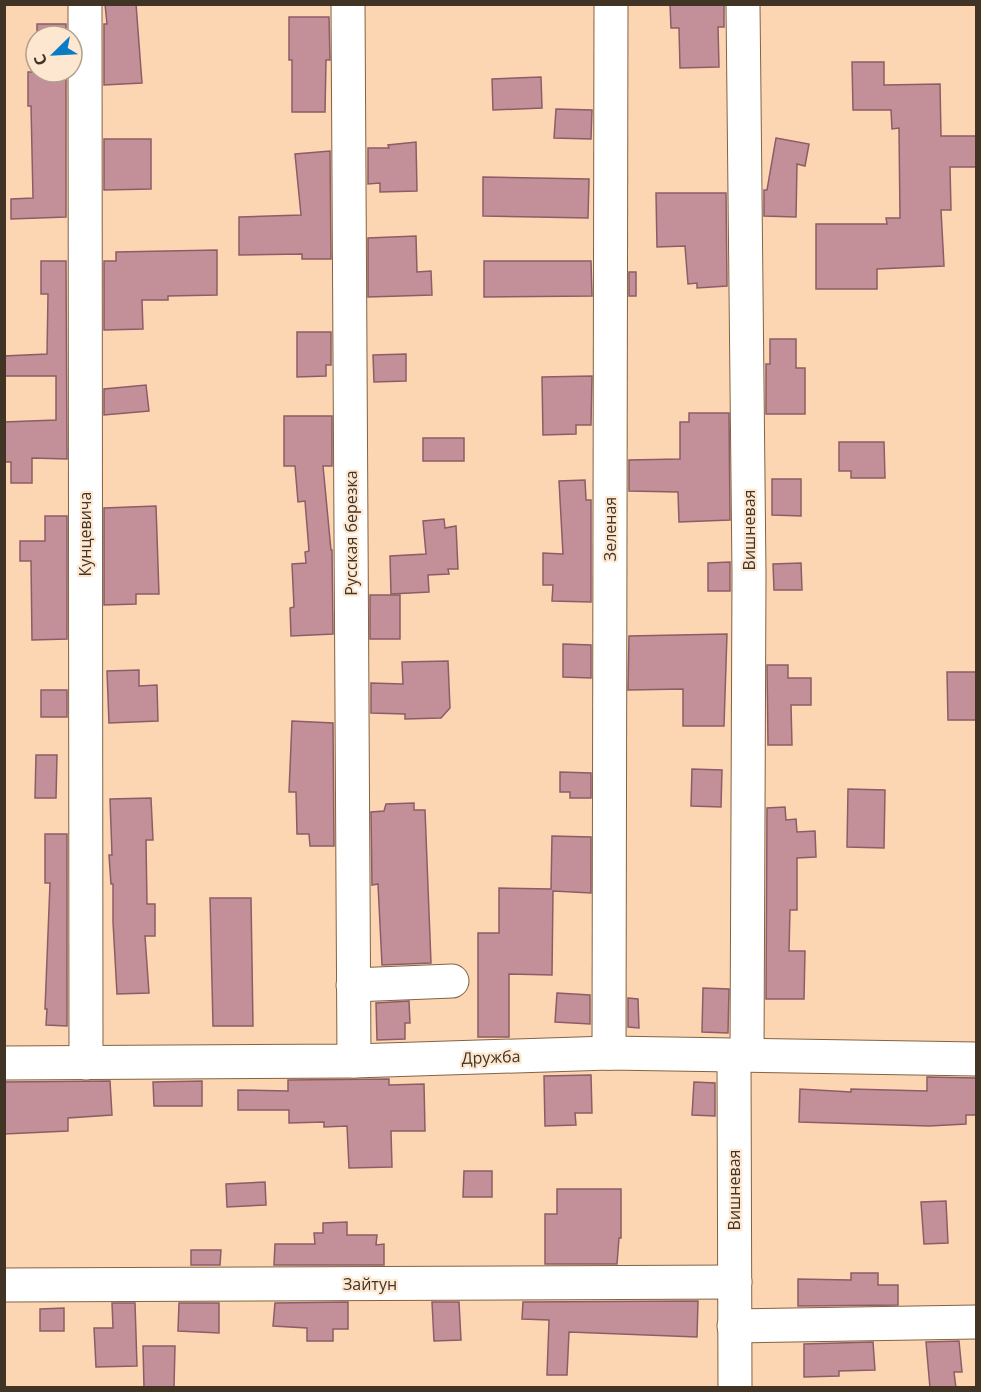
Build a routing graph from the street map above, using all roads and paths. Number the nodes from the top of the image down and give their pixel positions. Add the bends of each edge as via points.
1 (85, 4) edge
2 (348, 4) edge
3 (611, 4) edge
4 (743, 4) edge
5 (452, 981) dead end
6 (353, 985) junction
7 (609, 1053) junction
8 (740, 1055) junction
9 (976, 1059) edge
10 (354, 1061) junction
11 (4, 1063) edge
12 (86, 1063) junction
13 (735, 1282) junction
14 (4, 1285) edge
15 (976, 1322) edge
16 (734, 1326) junction
17 (735, 1388) edge

1 - 12 street, Кунцевича
2 - 6 street, Русская березка
3 - 7 street, Зеленая
4 - 8 street, Вишневая via 749,574
5 - 6 street
6 - 10 street, Русская березка
7 - 8 street, Дружба
7 - 10 street, Дружба
8 - 9 street, Дружба
8 - 13 street, Вишневая
10 - 12 street, Дружба
11 - 12 street, Дружба
13 - 14 street, Зайтун
13 - 16 street, Вишневая
15 - 16 street
16 - 17 street, Вишневая

